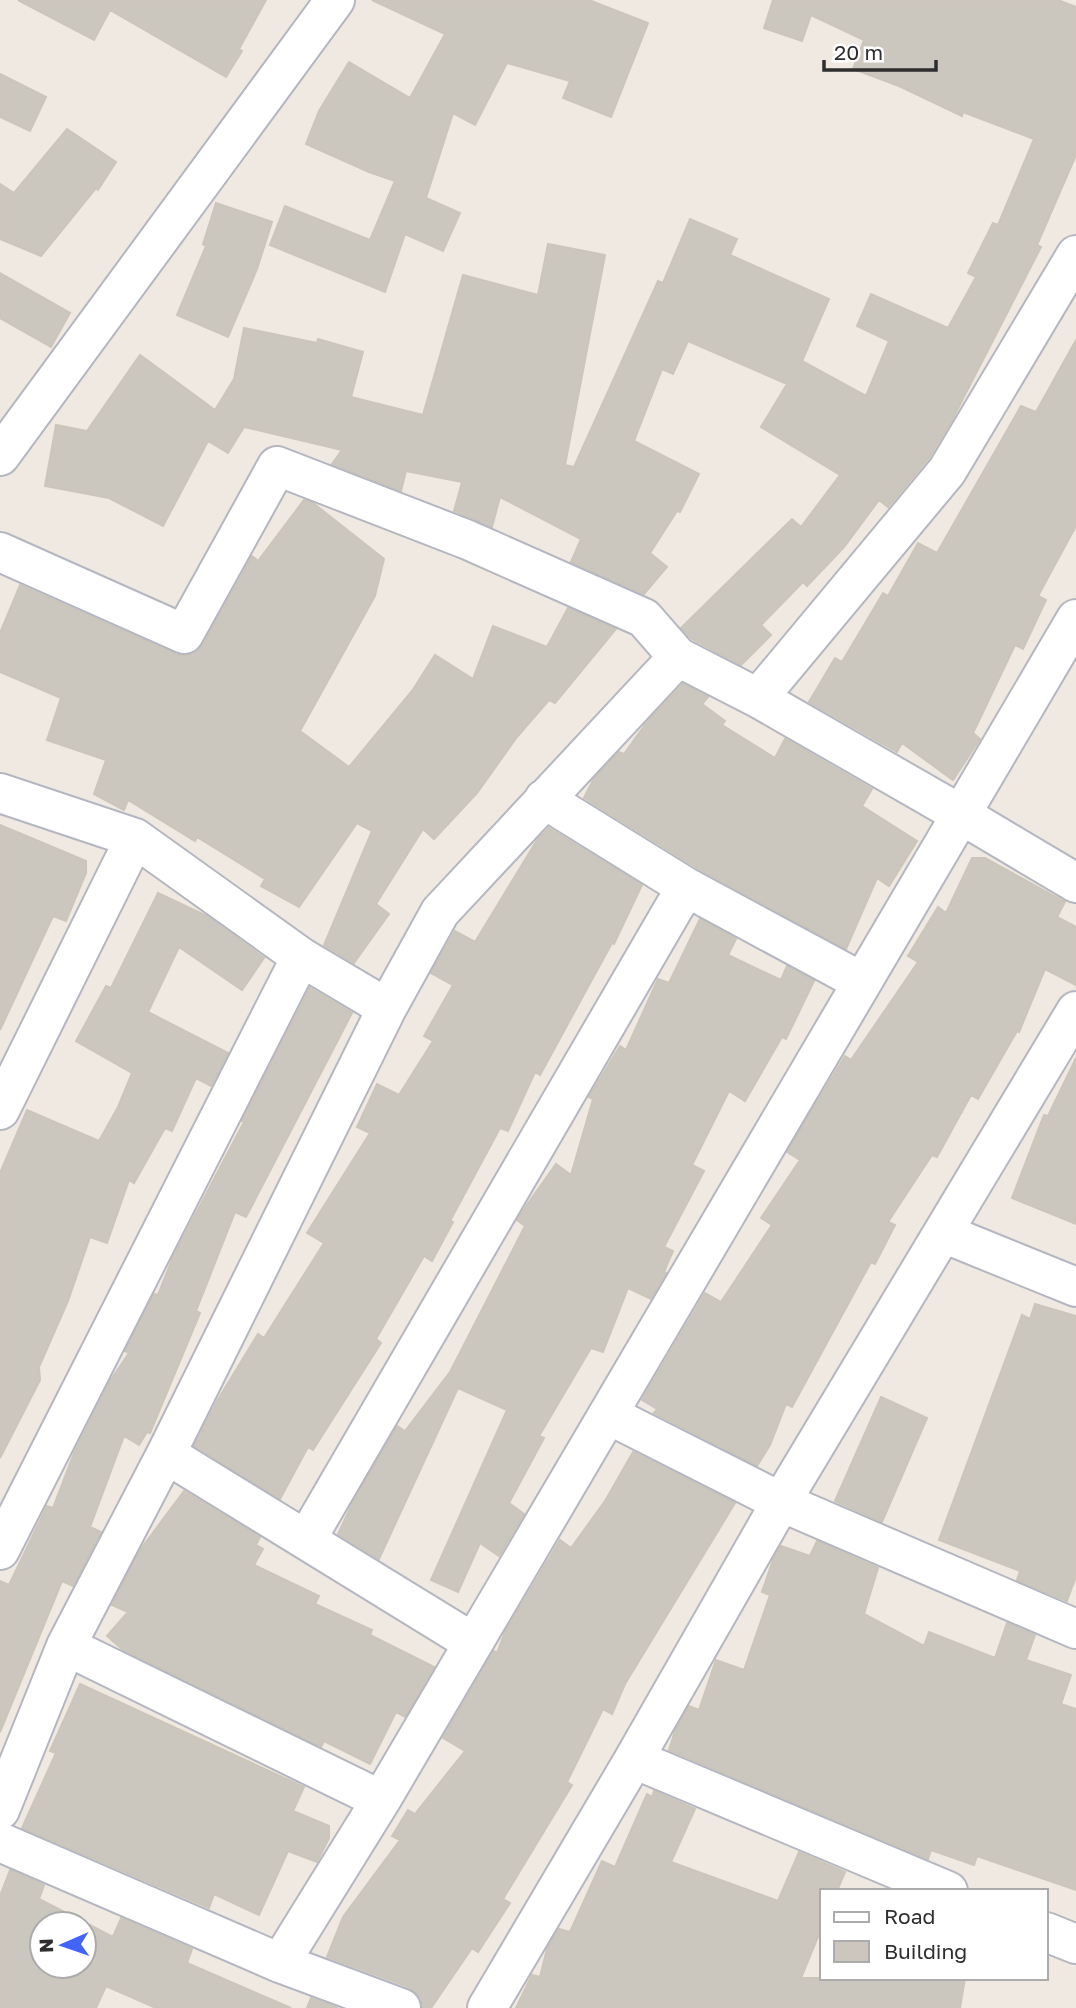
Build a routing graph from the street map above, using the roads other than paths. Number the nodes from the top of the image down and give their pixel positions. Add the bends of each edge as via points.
1 (335, 0) edge
2 (1076, 255) edge
3 (0, 456) edge
4 (0, 552) edge
5 (1076, 619) edge
6 (678, 657) junction
7 (758, 698) junction
8 (0, 793) edge
9 (544, 799) junction
10 (960, 814) junction
11 (135, 838) junction
12 (1076, 883) edge
13 (686, 887) junction
14 (301, 957) junction
15 (862, 982) junction
16 (387, 1008) junction
17 (1076, 1011) edge
18 (0, 1110) edge
19 (943, 1233) junction
20 (1076, 1287) edge
21 (608, 1415) junction
22 (166, 1454) junction
23 (781, 1503) junction
24 (306, 1540) junction
25 (0, 1550) edge
26 (1076, 1629) edge
27 (472, 1642) junction
28 (66, 1646) junction
29 (634, 1759) junction
30 (381, 1800) junction
31 (0, 1810) edge
32 (0, 1842) edge
33 (943, 1889) edge
34 (1048, 1933) edge
35 (1076, 1944) edge
36 (280, 1963) junction
37 (401, 2008) edge
38 (487, 2008) edge

1 - 3 street
2 - 7 street via 947,471
4 - 6 street via 184,634 276,466 468,540 644,618
5 - 10 street
6 - 7 street
6 - 9 street
7 - 10 street
8 - 11 street
9 - 13 street
9 - 16 street via 440,912
10 - 12 street
10 - 15 street
11 - 14 street
11 - 18 street
13 - 15 street
13 - 24 street
14 - 16 street
14 - 25 street
15 - 21 street
16 - 22 street
17 - 19 street
19 - 20 street
19 - 23 street
21 - 23 street
21 - 27 street
22 - 24 street
22 - 28 street
23 - 26 street
23 - 29 street
24 - 27 street
27 - 30 street
28 - 30 street
28 - 31 street
29 - 33 street
29 - 38 street
30 - 36 street
32 - 36 street
34 - 35 street
36 - 37 street

